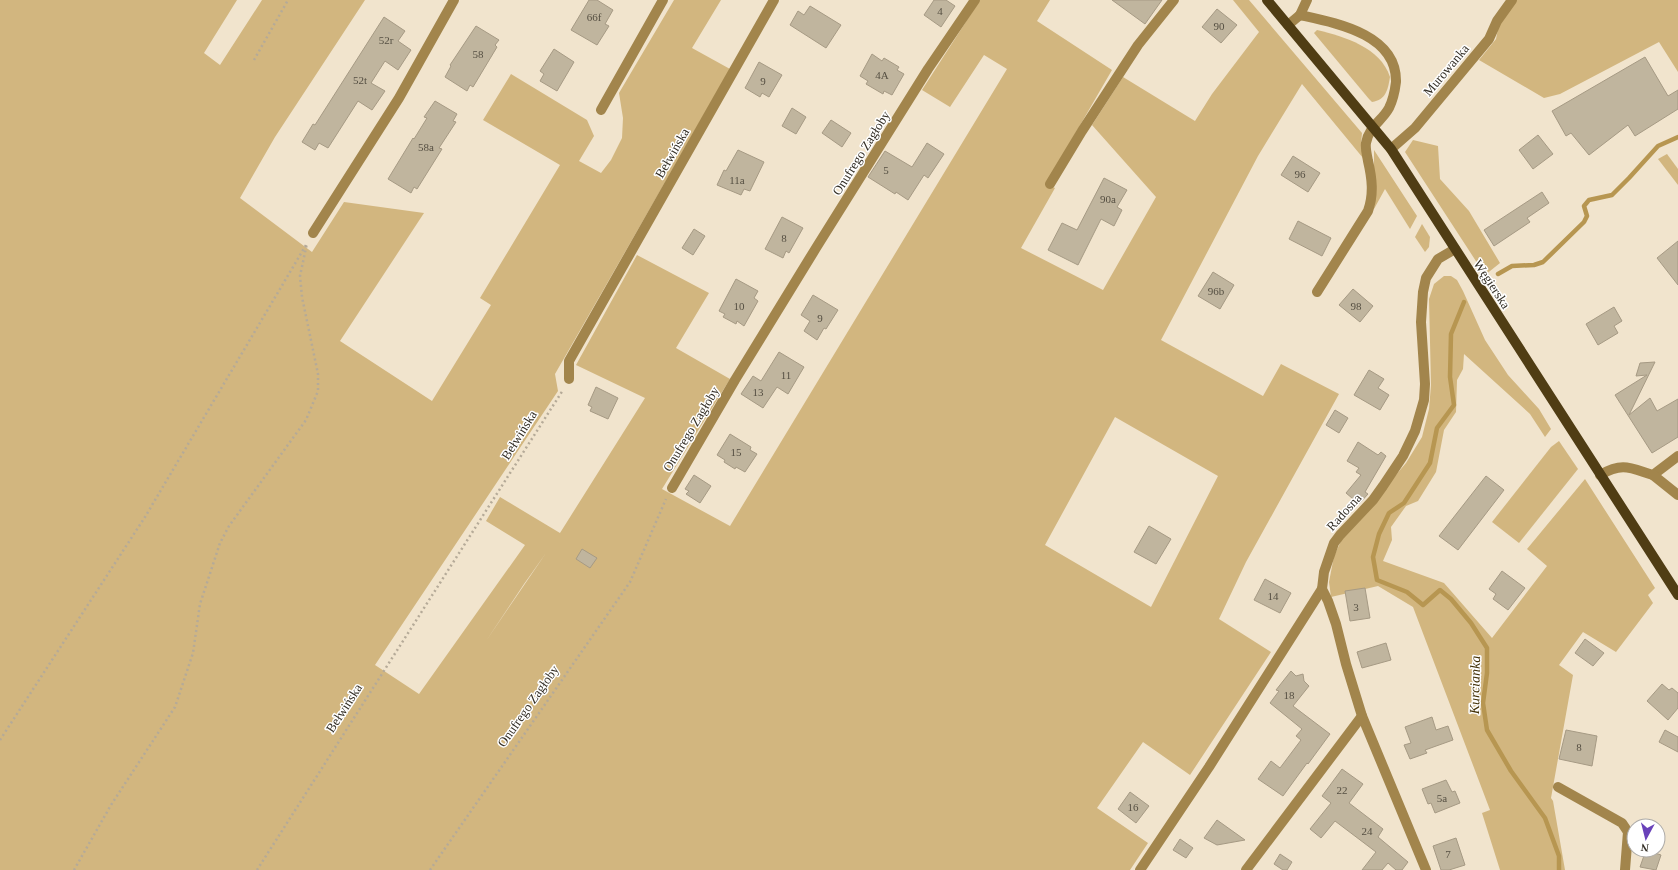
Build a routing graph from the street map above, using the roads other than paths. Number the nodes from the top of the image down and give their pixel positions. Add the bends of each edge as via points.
1 (454, 0) edge
2 (663, 0) edge
3 (774, 0) edge
4 (975, 0) edge
5 (1174, 0) edge
6 (1267, 0) edge
7 (1306, 0) edge
8 (1512, 0) edge
9 (1300, 15) junction
10 (1288, 25) junction
11 (602, 110) dead end
12 (1373, 126) junction
13 (1391, 149) junction
14 (1050, 184) dead end
15 (313, 233) road end
16 (1455, 249) junction
17 (1317, 292) dead end
18 (570, 379) road end
19 (1678, 456) edge
20 (1600, 475) junction
21 (1654, 475) junction
22 (672, 488) road end
23 (1678, 495) edge
24 (1322, 589) junction
25 (1678, 595) edge
26 (1362, 716) junction
27 (1558, 787) dead end
28 (1140, 870) edge
29 (1246, 870) edge
30 (1426, 870) edge
31 (1625, 870) edge

1 - 15 street via 399,98
2 - 11 street
3 - 18 street, Bełwińska via 569,361
4 - 22 street, Onufrego Zagłoby via 928,69 739,373
5 - 14 street via 1138,45
6 - 10 main road, Węgierska
7 - 9 street
8 - 13 street, Murowanka via 1497,21 1489,39 1415,128
9 - 10 street
9 - 12 street via 1366,35 1387,52 1396,72 1395,91 1389,108
10 - 12 main road, Węgierska
12 - 13 main road, Węgierska
12 - 17 street via 1366,145 1372,200 1368,211
13 - 16 main road, Węgierska
16 - 20 main road, Węgierska
16 - 24 street, Radosna via 1438,259 1426,278 1421,322 1424,400 1415,431 1373,500 1334,543
19 - 21 street
20 - 21 street via 1612,468 1625,466
20 - 25 main road, Węgierska
21 - 23 street
24 - 26 street via 1336,624
24 - 28 street
26 - 29 street
26 - 30 street
27 - 31 street via 1622,823 1628,832

